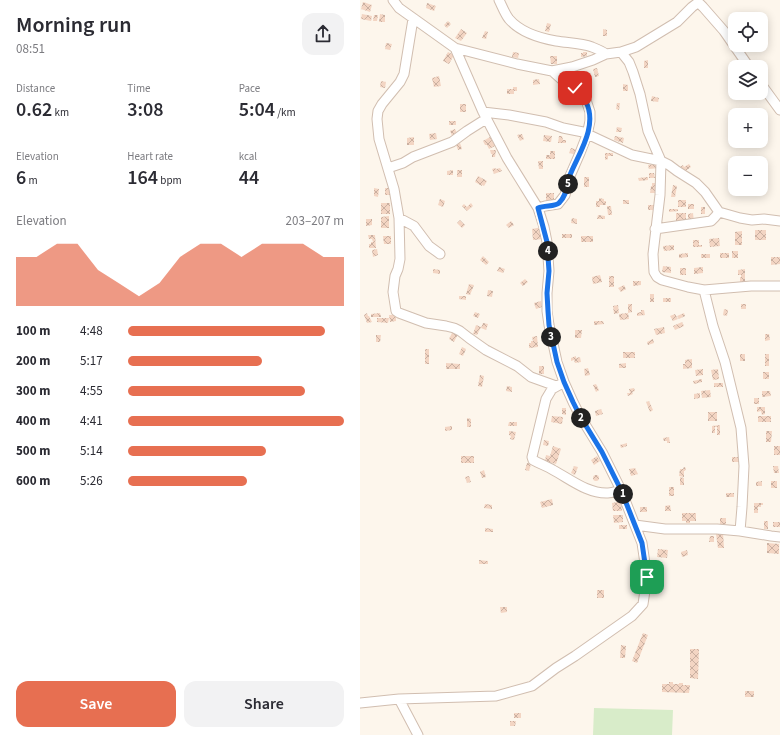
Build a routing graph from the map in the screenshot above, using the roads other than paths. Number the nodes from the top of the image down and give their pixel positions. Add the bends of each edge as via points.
1 (393, 0) edge
2 (499, 0) edge
3 (413, 19) junction
4 (455, 48) junction
5 (621, 52) junction
6 (606, 54) junction
7 (744, 60) edge
8 (552, 71) junction
9 (768, 94) edge
10 (780, 110) edge
11 (485, 115) junction
12 (587, 135) junction
13 (661, 161) junction
14 (388, 168) junction
15 (538, 208) junction
16 (719, 212) junction
17 (399, 218) junction
18 (778, 218) edge
19 (655, 229) junction
20 (440, 254) dead end
21 (780, 286) edge
22 (704, 290) junction
23 (560, 384) junction
24 (621, 490) junction
25 (635, 525) junction
26 (740, 531) junction
27 (780, 537) edge
28 (399, 699) junction
29 (360, 703) edge
30 (418, 735) edge

1 - 3 street
2 - 6 street via 508,18 528,33 541,38 593,47
3 - 4 street
3 - 14 street via 404,74 378,111 379,139
4 - 8 street
4 - 11 street
5 - 6 street
5 - 7 street via 641,45 677,22 696,4 700,4 724,31
5 - 13 street via 634,72 648,131
6 - 8 street via 582,64
8 - 12 street via 583,94 590,112
9 - 10 street
11 - 12 street via 534,119
11 - 14 street via 452,142
11 - 15 street via 507,158
12 - 13 street via 627,154
12 - 15 street via 560,202
13 - 16 street via 696,183
13 - 19 street
14 - 17 street
15 - 23 street via 547,242 549,325
16 - 18 street via 746,219
16 - 19 street via 716,218 711,220
17 - 20 street via 414,226 429,246
17 - 23 street via 400,259 393,292 396,311 426,323 454,328 531,377
19 - 22 street via 653,254 654,272 657,277 688,288
21 - 22 street
22 - 26 street via 741,428 744,466
23 - 24 street via 602,452
23 - 24 street via 546,399 533,460 584,488 605,493
24 - 25 street
25 - 26 street via 664,529
25 - 28 street via 642,543 647,577 643,604 632,616 532,686 496,696
26 - 27 street
28 - 29 street
28 - 30 street

